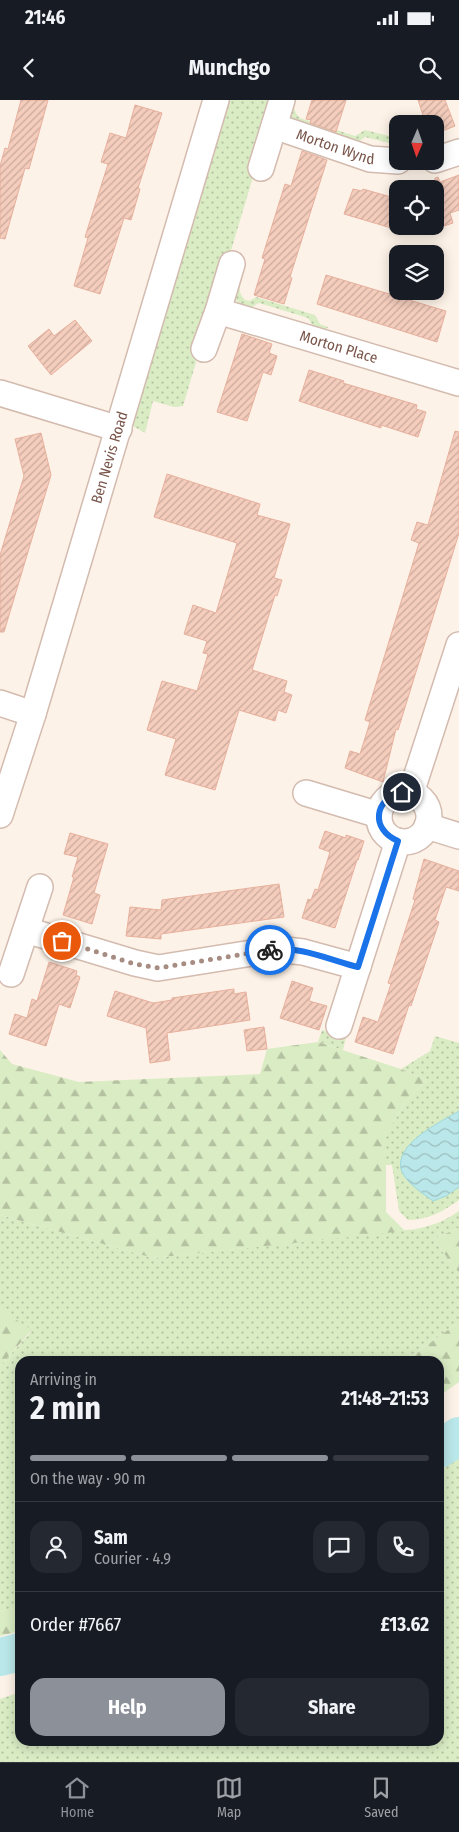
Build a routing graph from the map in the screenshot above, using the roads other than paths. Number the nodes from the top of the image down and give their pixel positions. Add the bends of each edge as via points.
1 (216, 100) edge
2 (282, 100) edge
3 (274, 126) junction
4 (459, 152) edge
5 (444, 157) edge
6 (389, 160) edge
7 (261, 168) dead end
8 (232, 264) dead end
9 (218, 310) junction
10 (204, 349) dead end
11 (459, 383) edge
12 (0, 393) edge
13 (119, 429) junction
14 (459, 645) edge
15 (0, 703) edge
16 (33, 714) junction
17 (306, 793) dead end
18 (411, 793) junction
19 (0, 814) edge
20 (379, 814) junction
21 (427, 826) junction
22 (459, 836) edge
23 (398, 841) junction
24 (40, 887) dead end
25 (26, 930) junction
26 (358, 967) junction
27 (11, 974) dead end
28 (340, 1026) dead end

1 - 13 street, Ben Nevis Road
2 - 3 street
3 - 6 street, Morton Wynd via 370,159
3 - 7 street
4 - 5 street
8 - 9 street
9 - 10 street
9 - 11 street, Morton Place
12 - 13 street
13 - 16 street, Ben Nevis Road
14 - 18 street
15 - 16 street
16 - 19 street, Ben Nevis Road
17 - 20 street
18 - 20 street via 402,792 386,799
18 - 21 street via 419,796 428,810
20 - 23 street via 379,822 386,834
21 - 22 street
21 - 23 street via 412,840
23 - 26 street
24 - 25 street
25 - 26 street via 135,964 158,968 277,949 304,952
25 - 27 street
26 - 28 street

